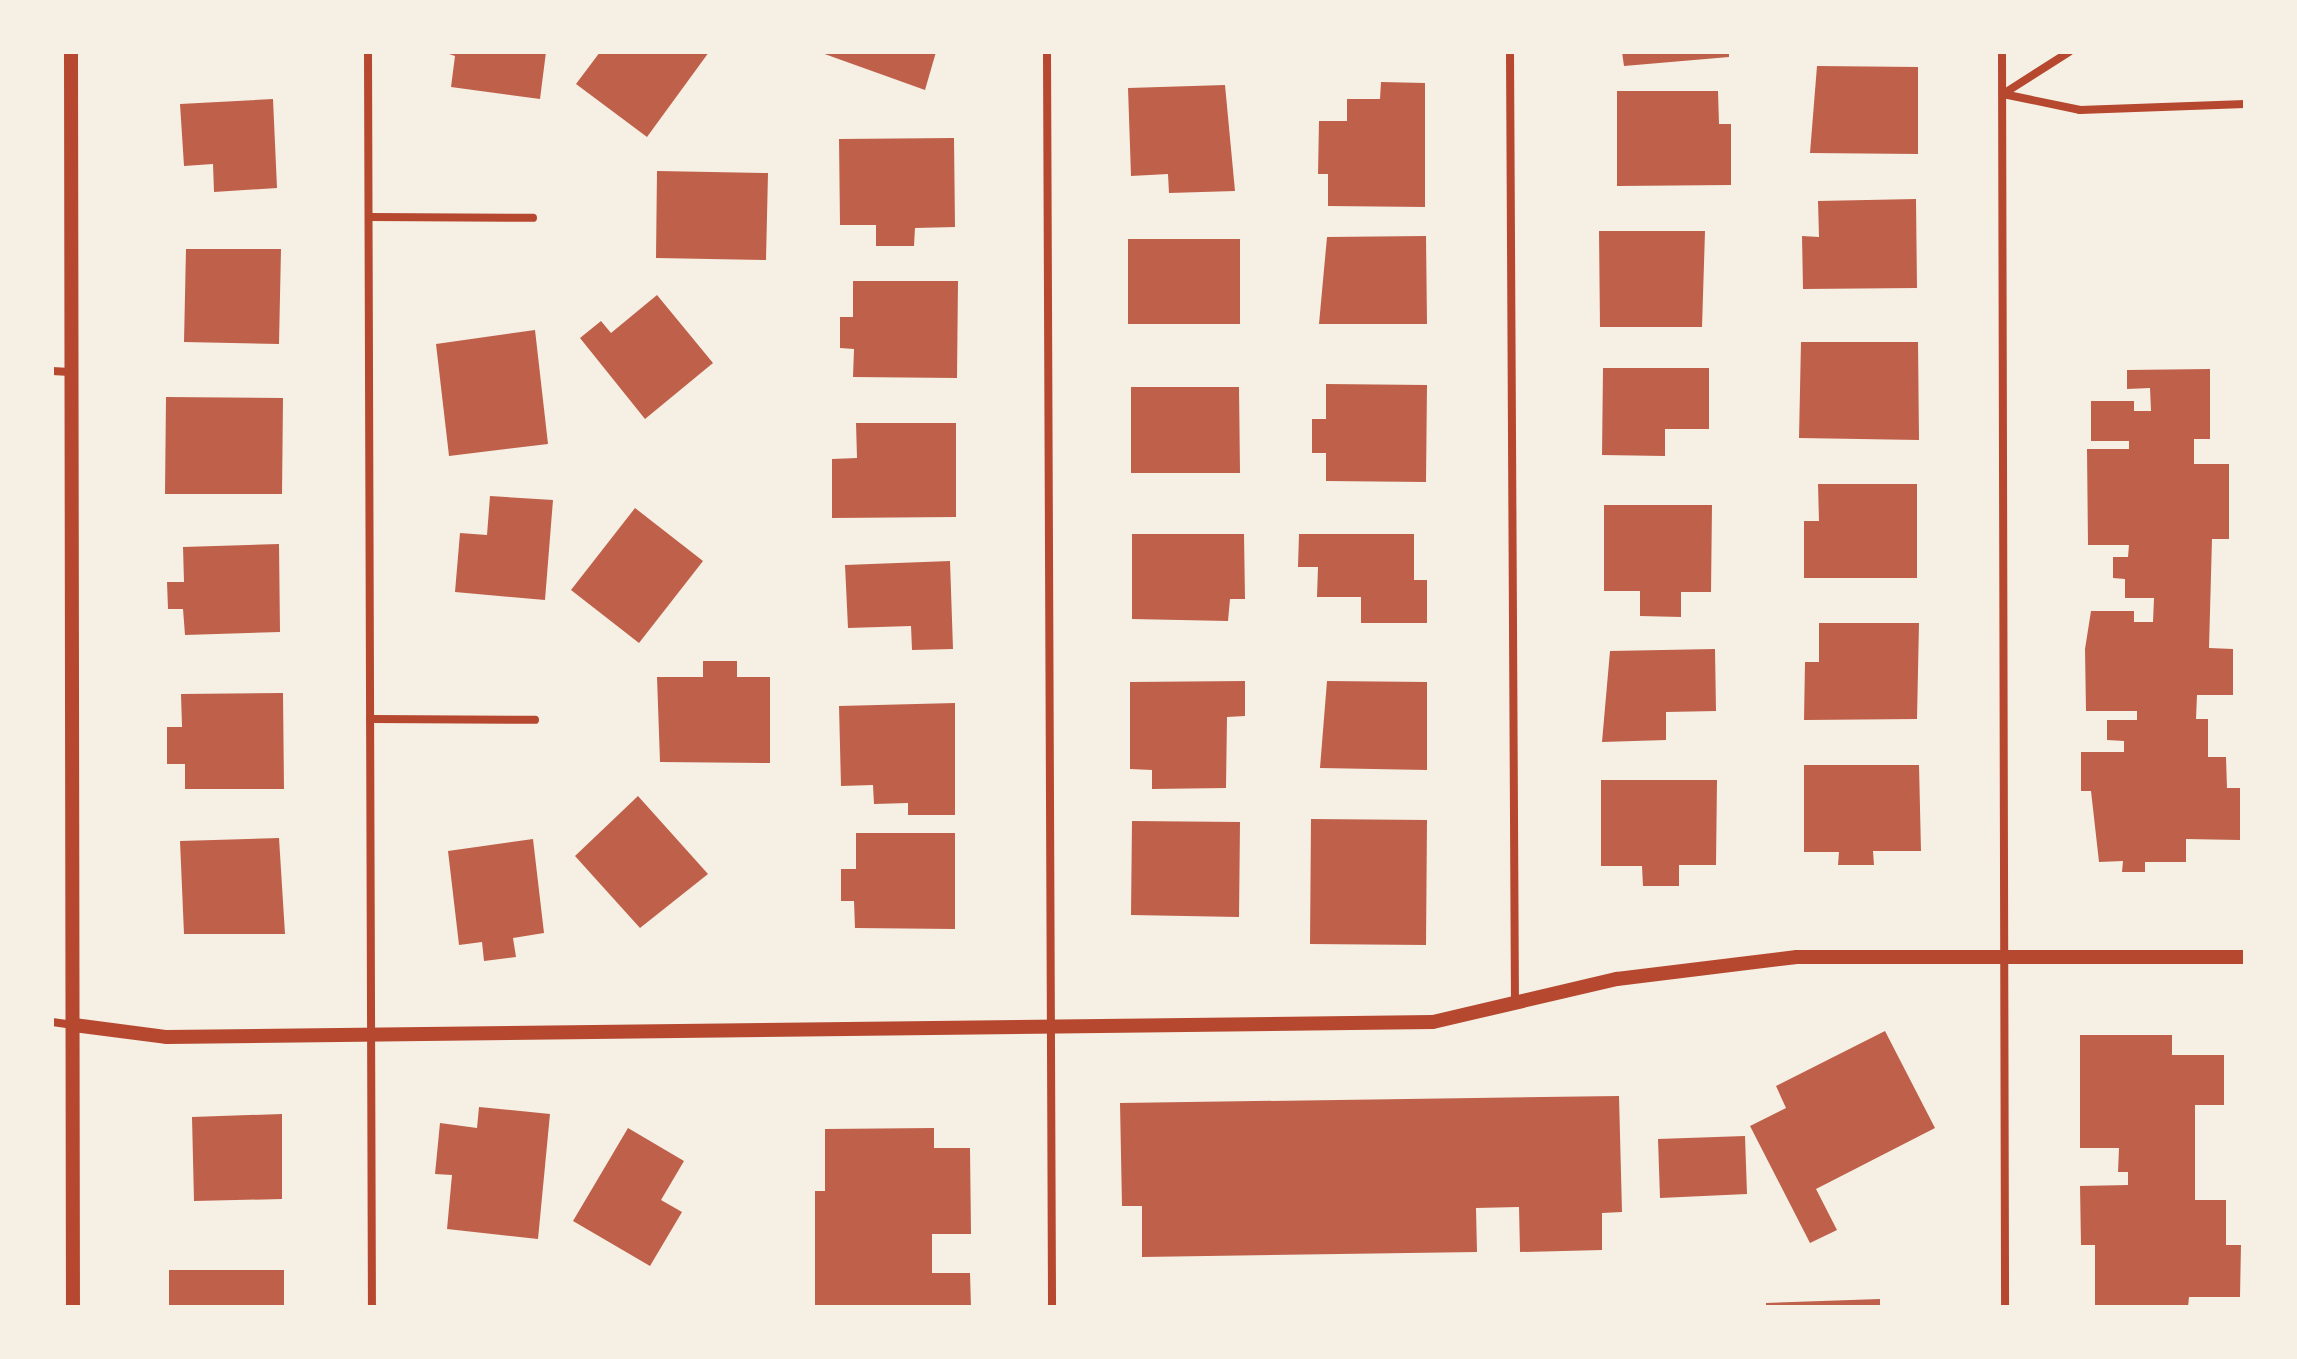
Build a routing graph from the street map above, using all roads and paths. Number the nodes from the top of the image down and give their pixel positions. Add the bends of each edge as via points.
1 (71, 52) edge
2 (368, 52) edge
3 (1047, 52) edge
4 (1510, 52) edge
5 (2002, 52) edge
6 (2069, 52) edge
7 (2003, 94) junction
8 (2245, 104) edge
9 (369, 217) junction
10 (533, 218) dead end
11 (52, 371) edge
12 (70, 372) junction
13 (370, 719) junction
14 (535, 720) dead end
15 (2245, 957) edge
16 (2006, 960) junction
17 (1515, 1008) junction
18 (52, 1022) edge
19 (74, 1025) junction
20 (1051, 1030) junction
21 (370, 1037) junction
22 (73, 1307) edge
23 (372, 1307) edge
24 (1052, 1307) edge
25 (2005, 1307) edge

1 - 12 street
2 - 9 street
3 - 20 street
4 - 17 street
5 - 7 street
6 - 7 street
7 - 8 street via 2080,110
7 - 16 street
9 - 10 street
9 - 13 street
11 - 12 street
12 - 19 street
13 - 14 street
13 - 21 street
15 - 16 street
16 - 17 street via 1797,957 1722,964 1617,979
16 - 25 street
17 - 20 street via 1433,1022
18 - 19 street
19 - 21 street via 167,1037
19 - 22 street
20 - 21 street
20 - 24 street
21 - 23 street

